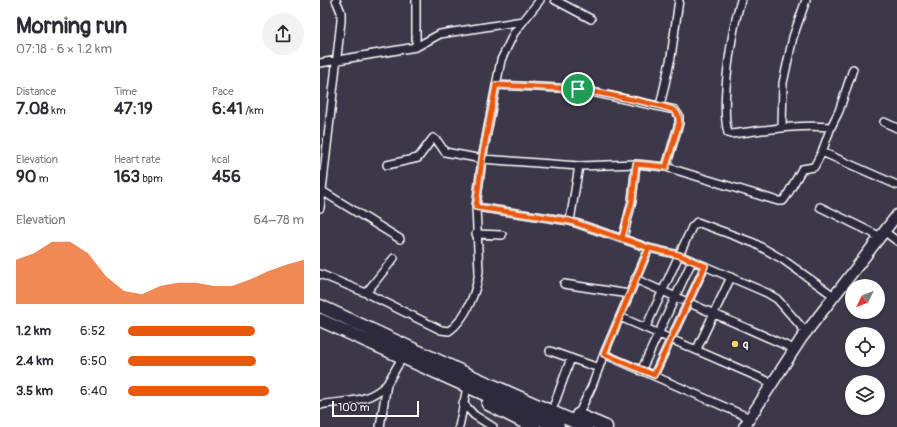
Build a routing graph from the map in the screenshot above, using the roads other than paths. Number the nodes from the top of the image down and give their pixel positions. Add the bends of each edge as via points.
1 (336, 0) edge
2 (416, 0) edge
3 (540, 0) edge
4 (555, 0) edge
5 (679, 0) edge
6 (741, 0) edge
7 (806, 0) edge
8 (591, 19) dead end
9 (523, 21) junction
10 (416, 47) junction
11 (338, 59) junction
12 (320, 63) edge
13 (853, 69) dead end
14 (496, 85) junction
15 (660, 106) junction
16 (884, 122) dead end
17 (782, 127) junction
18 (831, 128) junction
19 (897, 128) edge
20 (822, 152) junction
21 (482, 159) junction
22 (636, 164) junction
23 (388, 165) dead end
24 (579, 166) junction
25 (666, 167) junction
26 (897, 186) edge
27 (322, 191) junction
28 (476, 207) junction
29 (820, 207) dead end
30 (320, 208) edge
31 (897, 214) edge
32 (570, 221) junction
33 (476, 234) junction
34 (883, 234) junction
35 (502, 235) dead end
36 (622, 238) junction
37 (400, 239) dead end
38 (897, 241) edge
39 (649, 248) junction
40 (679, 255) junction
41 (394, 258) dead end
42 (692, 261) junction
43 (705, 266) junction
44 (320, 274) edge
45 (731, 276) junction
46 (635, 279) junction
47 (564, 284) dead end
48 (663, 292) junction
49 (366, 293) junction
50 (629, 294) junction
51 (834, 296) junction
52 (675, 297) junction
53 (689, 302) junction
54 (320, 306) edge
55 (713, 313) junction
56 (620, 317) junction
57 (320, 320) edge
58 (646, 327) junction
59 (806, 332) junction
60 (658, 333) junction
61 (671, 339) junction
62 (400, 342) junction
63 (697, 349) junction
64 (794, 349) junction
65 (550, 351) dead end
66 (604, 354) junction
67 (399, 356) junction
68 (571, 358) junction
69 (599, 368) junction
70 (642, 371) junction
71 (654, 375) junction
72 (772, 383) junction
73 (387, 384) junction
74 (465, 398) junction
75 (320, 405) edge
76 (554, 405) junction
77 (578, 415) junction
78 (750, 418) junction
79 (380, 427) edge
80 (459, 427) edge
81 (493, 427) edge
82 (534, 427) edge
83 (558, 427) edge
84 (586, 427) edge
85 (606, 427) edge
86 (744, 427) edge

1 - 11 street via 341,12
2 - 10 street
3 - 9 street
4 - 8 street
5 - 15 street via 671,57
6 - 17 street via 734,26 726,90 728,133
7 - 17 street via 793,37 783,83
9 - 10 street via 440,34
9 - 14 street via 502,60
10 - 11 street
11 - 12 street
11 - 27 street
13 - 18 street
14 - 15 street via 578,89
14 - 21 street
15 - 25 street via 675,110 679,116
16 - 19 street
17 - 18 street via 813,125
18 - 20 street
20 - 25 street via 814,167 802,169 783,201
20 - 26 street
21 - 23 street via 445,152 433,138 418,158
21 - 24 street
21 - 28 street
22 - 24 street
22 - 25 street
22 - 36 street via 632,201
24 - 32 street
27 - 30 street
27 - 37 street
28 - 32 street
28 - 33 street
29 - 34 street
31 - 34 main road
32 - 36 street
33 - 35 street
33 - 49 street via 479,272 474,295 455,327 449,331 441,330
34 - 38 street
34 - 51 main road
36 - 39 street
39 - 40 street
39 - 46 street
40 - 42 street
40 - 48 street
40 - 51 street via 697,222 754,243 782,259
41 - 49 street
42 - 43 street
42 - 52 street
43 - 45 street
43 - 53 street
44 - 49 street
45 - 55 street
45 - 59 street via 778,300
46 - 48 street
46 - 50 street
47 - 50 street
48 - 52 street
48 - 58 street
50 - 56 street
51 - 59 main road
52 - 53 street
52 - 60 street
53 - 55 street
53 - 61 street
54 - 62 highway
55 - 63 street
55 - 64 street
56 - 58 street
56 - 66 street
57 - 67 highway
58 - 60 street
59 - 64 main road
60 - 61 street
60 - 70 street
61 - 63 street
61 - 71 street
62 - 76 highway
62 - 84 highway
63 - 72 street
64 - 72 main road
65 - 68 street
66 - 69 street
66 - 70 street
67 - 73 street
67 - 74 highway
67 - 83 highway
68 - 69 street
68 - 76 street
69 - 77 street
70 - 71 street
71 - 78 street
72 - 78 main road
73 - 75 street via 377,394 367,398
73 - 79 street
74 - 80 street
74 - 81 street via 474,415
74 - 82 highway
76 - 77 highway
77 - 85 highway
78 - 86 main road

